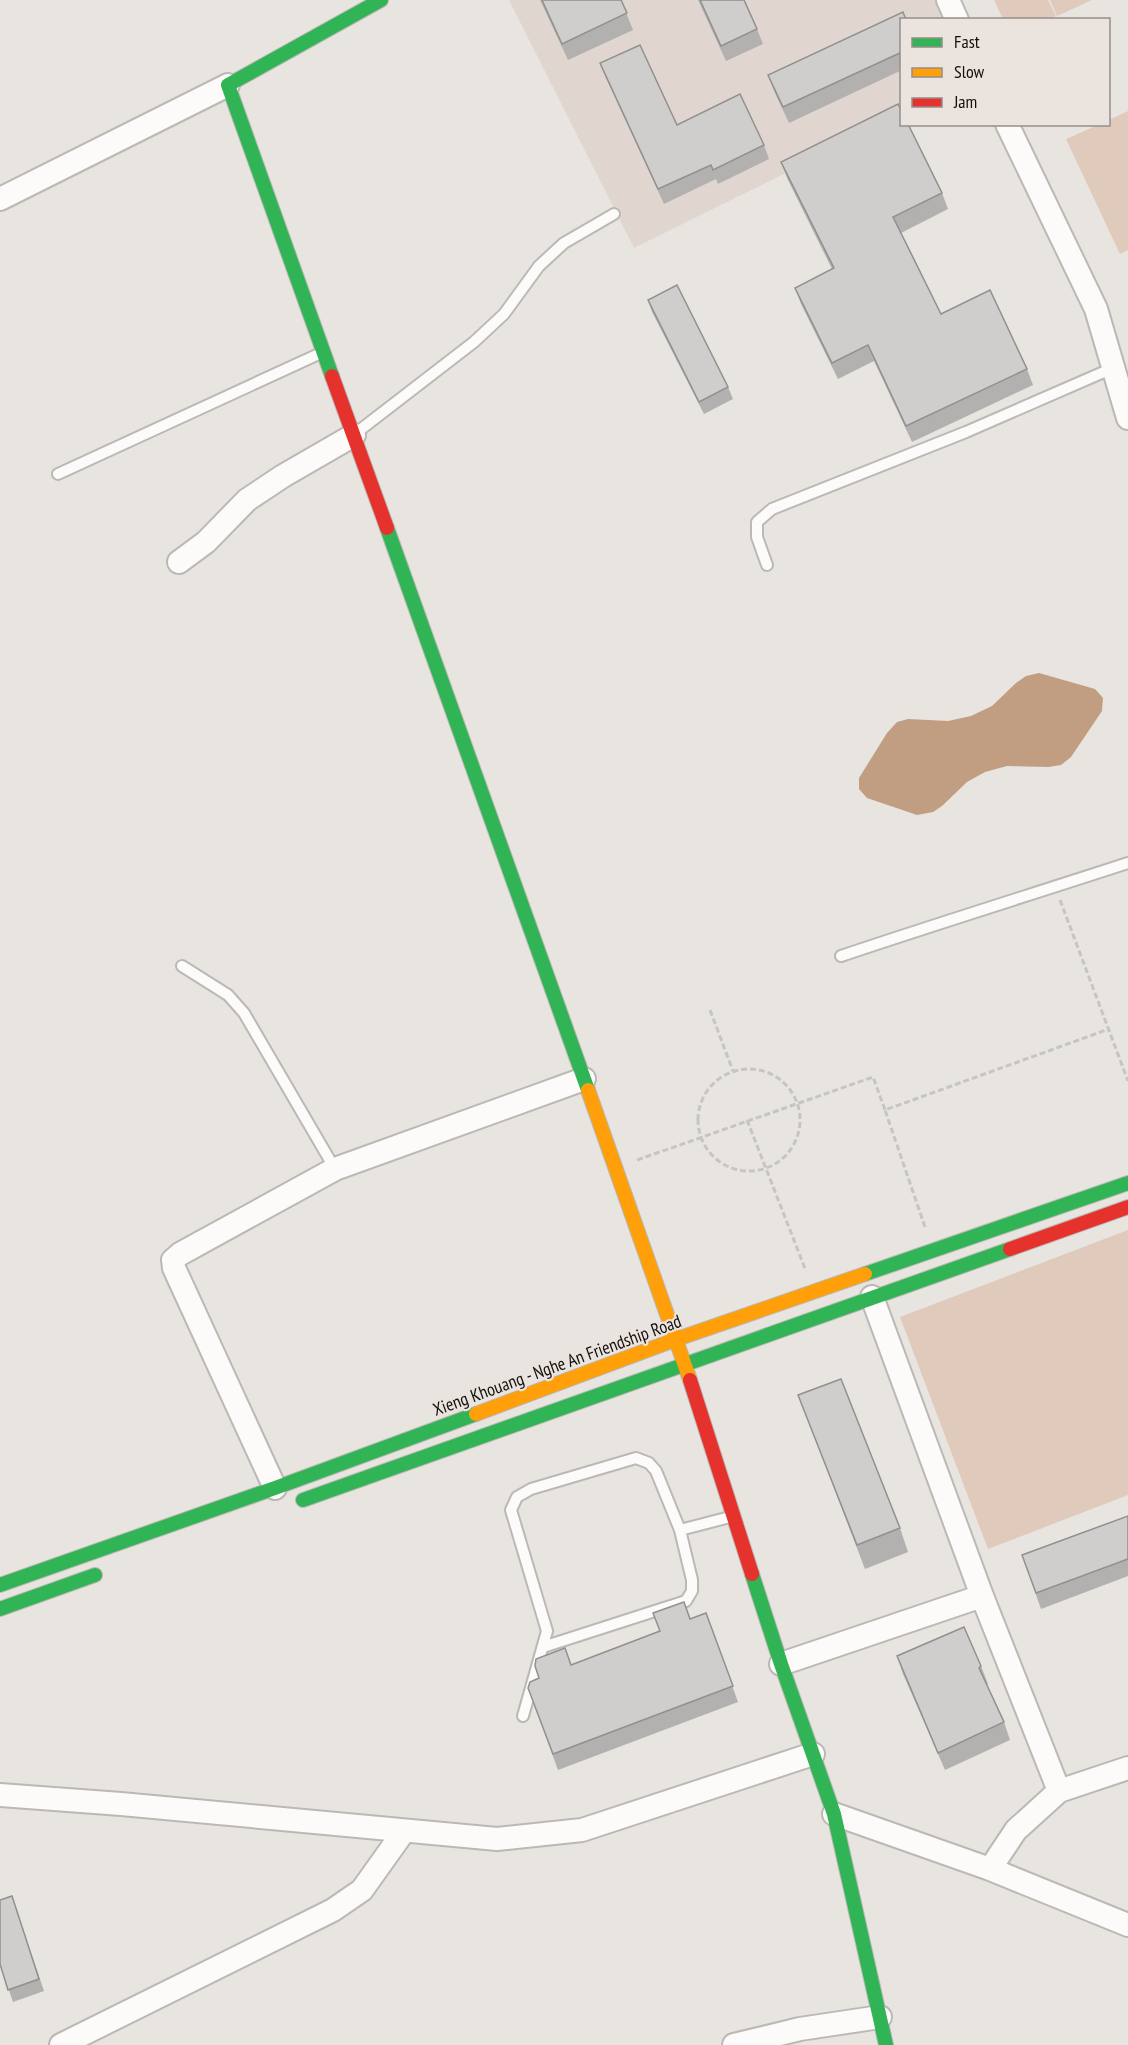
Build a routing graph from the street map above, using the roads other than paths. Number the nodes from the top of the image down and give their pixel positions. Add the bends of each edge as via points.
1 (381, 0) edge
2 (948, 0) edge
3 (956, 18) edge
4 (228, 85) junction
5 (1008, 126) edge
6 (0, 199) edge
7 (615, 214) dead end
8 (324, 352) junction
9 (1113, 368) junction
10 (1128, 418) edge
11 (354, 435) junction
12 (58, 474) dead end
13 (179, 561) dead end
14 (767, 564) dead end
15 (1128, 862) edge
16 (841, 956) dead end
17 (182, 966) dead end
18 (584, 1078) junction
19 (336, 1168) junction
20 (1128, 1183) edge
21 (1128, 1207) edge
22 (873, 1297) junction
23 (677, 1339) junction
24 (684, 1364) junction
25 (275, 1488) junction
26 (292, 1504) dead end
27 (734, 1516) junction
28 (680, 1530) junction
29 (112, 1569) dead end
30 (0, 1585) edge
31 (982, 1596) junction
32 (0, 1609) edge
33 (543, 1647) junction
34 (781, 1664) junction
35 (523, 1716) dead end
36 (813, 1754) junction
37 (1128, 1768) edge
38 (1059, 1791) junction
39 (0, 1796) edge
40 (834, 1814) junction
41 (404, 1831) junction
42 (990, 1869) junction
43 (1128, 1925) edge
44 (880, 2016) junction
45 (61, 2045) edge
46 (734, 2045) edge
47 (886, 2045) edge

1 - 4 street
2 - 3 street
4 - 6 street
4 - 8 street
5 - 9 street via 1096,309
7 - 11 lane via 564,243 539,266 504,314
8 - 11 street
8 - 12 lane
9 - 10 street
9 - 14 lane via 772,509 757,522 757,537
11 - 13 street via 248,500 206,542
11 - 18 street
15 - 16 lane
17 - 19 lane via 228,995 244,1013
18 - 19 street
18 - 23 street
19 - 25 street via 174,1260 174,1268
20 - 23 street, Xieng Khouang - Nghe An Friendship Road
21 - 22 street
22 - 24 street
22 - 31 street
23 - 24 street
23 - 25 street, Xieng Khouang - Nghe An Friendship Road
24 - 26 street
24 - 27 street
25 - 30 street, Xieng Khouang - Nghe An Friendship Road
27 - 28 lane
27 - 34 street
28 - 33 lane via 692,1580 692,1592 686,1600
28 - 33 lane via 656,1471 636,1458 531,1489 517,1497 511,1509 547,1631
29 - 32 street
31 - 34 street
31 - 38 street
33 - 35 lane
34 - 36 street
36 - 40 street
36 - 41 street via 582,1830 497,1839
37 - 38 street
38 - 42 street via 1016,1830
39 - 41 street
40 - 42 street
40 - 44 street
41 - 45 street via 362,1890 333,1910
42 - 43 street
44 - 46 street
44 - 47 street

